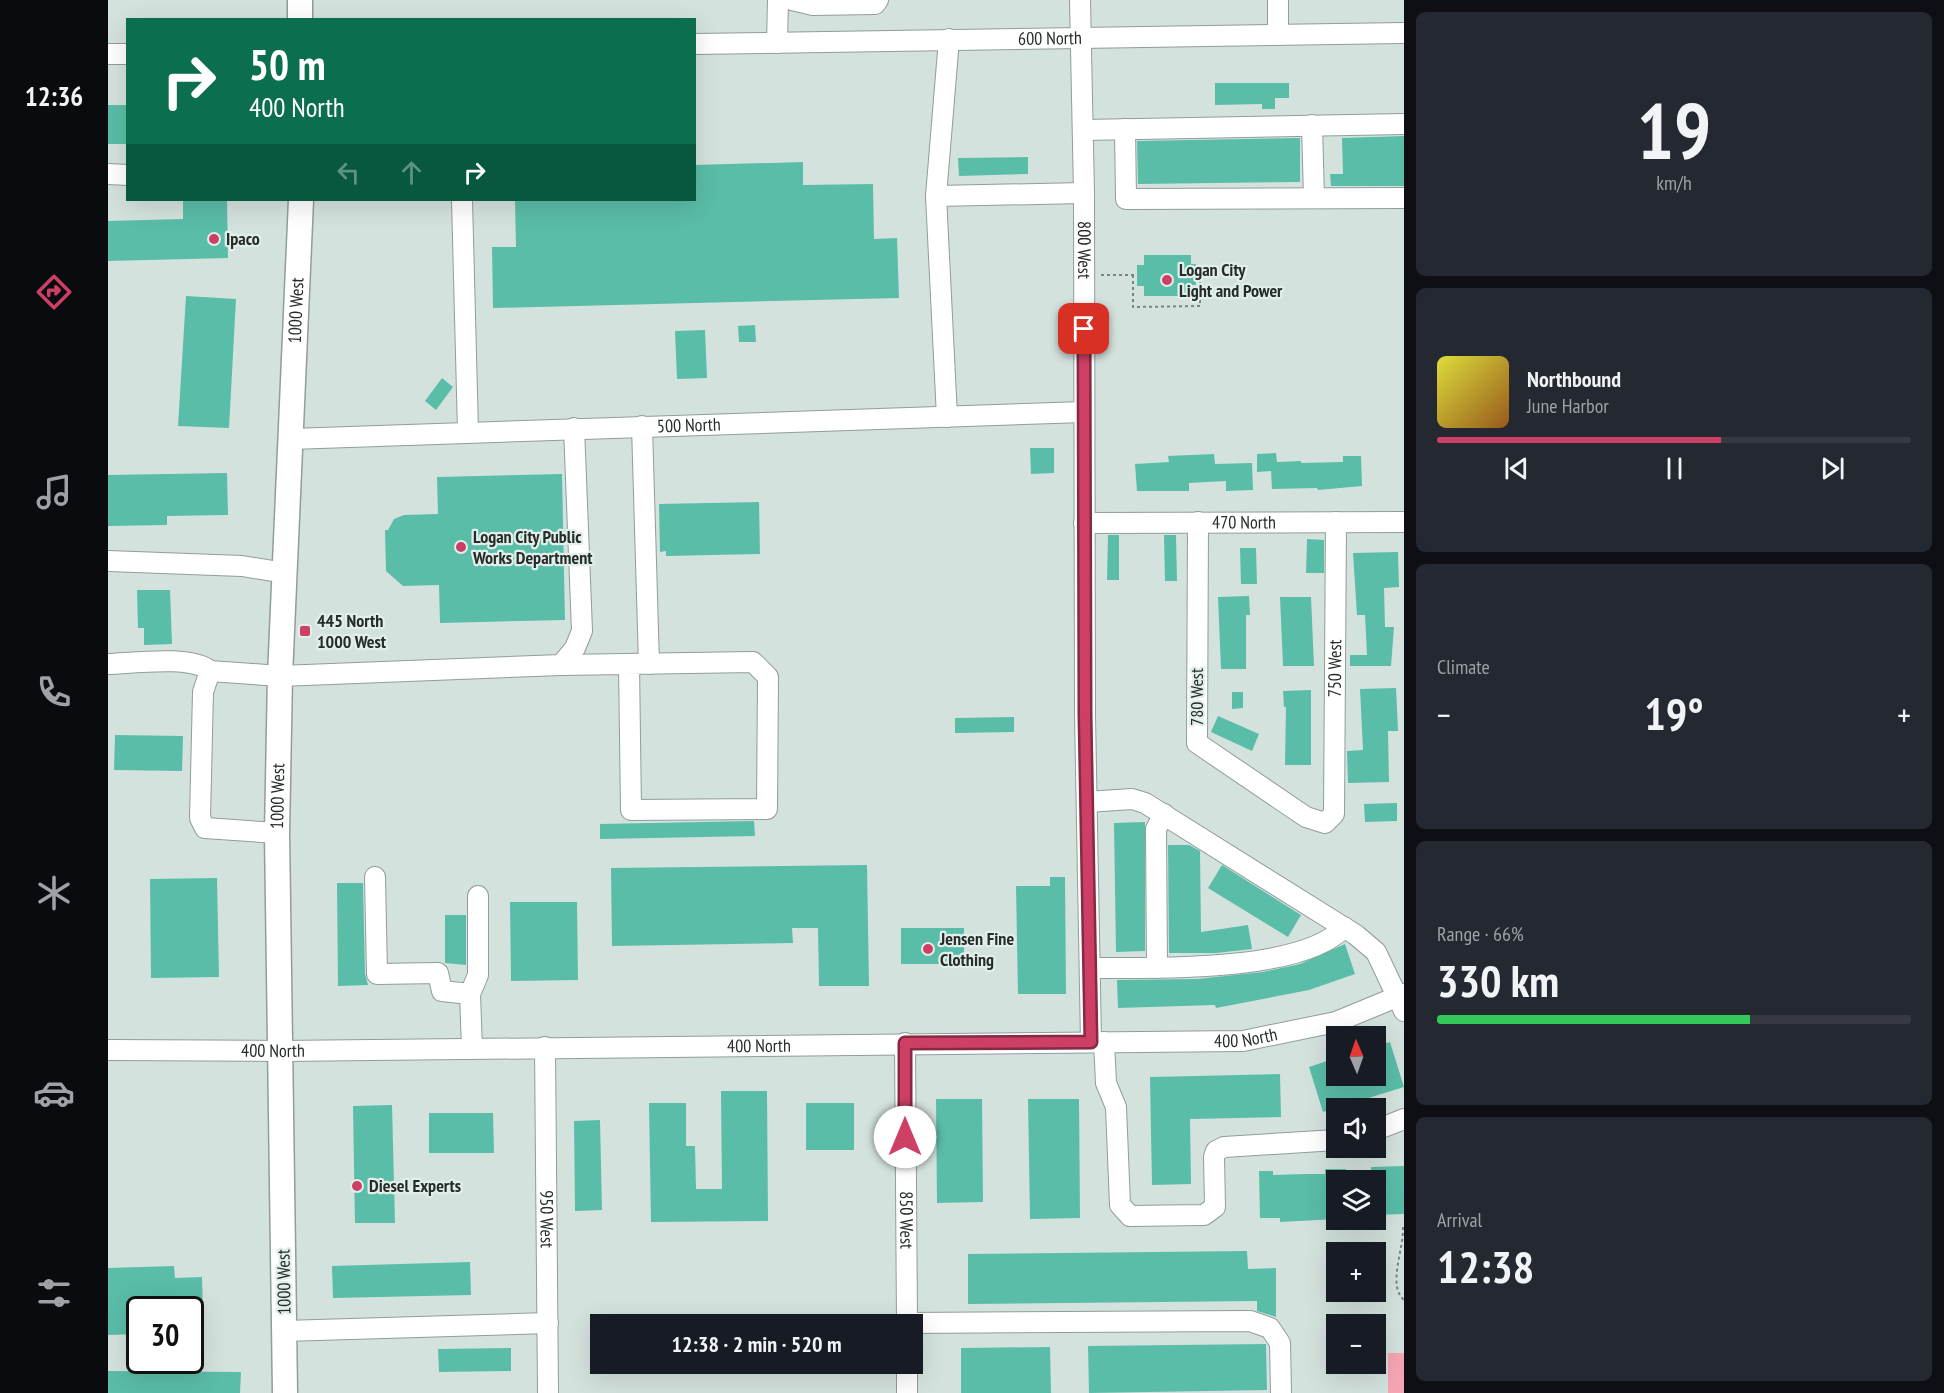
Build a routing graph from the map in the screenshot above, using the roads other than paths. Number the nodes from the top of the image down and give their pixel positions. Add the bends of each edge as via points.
1 (300, 0) edge
2 (778, 0) edge
3 (792, 0) edge
4 (878, 0) edge
5 (1080, 0) edge
6 (1278, 0) edge
7 (300, 18) edge
8 (1404, 33) edge
9 (1278, 35) junction
10 (1081, 37) junction
11 (949, 39) junction
12 (777, 43) junction
13 (696, 44) edge
14 (108, 54) edge
15 (126, 54) edge
16 (1404, 124) edge
17 (1312, 125) junction
18 (1125, 129) junction
19 (1084, 130) junction
20 (108, 174) edge
21 (126, 175) edge
22 (1084, 193) junction
23 (936, 196) junction
24 (1314, 198) junction
25 (1404, 198) edge
26 (301, 201) edge
27 (462, 201) edge
28 (1084, 412) junction
29 (947, 417) junction
30 (642, 426) junction
31 (574, 428) junction
32 (468, 432) junction
33 (291, 439) junction
34 (1198, 522) junction
35 (1336, 522) junction
36 (1404, 522) edge
37 (1083, 523) junction
38 (108, 561) edge
39 (285, 573) junction
40 (108, 664) edge
41 (630, 664) junction
42 (649, 664) junction
43 (561, 665) junction
44 (210, 671) junction
45 (280, 676) junction
46 (1087, 802) junction
47 (1164, 814) junction
48 (1334, 814) joint
49 (277, 833) junction
50 (375, 877) dead end
51 (478, 896) dead end
52 (1344, 927) junction
53 (1090, 968) junction
54 (1157, 968) junction
55 (470, 994) junction
56 (1402, 1001) edge
57 (1097, 1042) junction
58 (905, 1043) junction
59 (545, 1047) junction
60 (472, 1048) junction
61 (108, 1050) edge
62 (281, 1051) junction
63 (1404, 1119) edge
64 (1386, 1126) edge
65 (1326, 1141) edge
66 (907, 1314) edge
67 (548, 1323) junction
68 (923, 1324) edge
69 (284, 1331) junction
70 (907, 1374) edge
71 (285, 1393) edge
72 (548, 1393) edge
73 (907, 1393) edge
74 (1281, 1393) edge

1 - 7 main road
2 - 12 street
3 - 4 street via 813,5 875,4
5 - 10 street, 800 West
6 - 9 street
8 - 9 street, 600 North
9 - 10 street, 600 North
10 - 11 street, 600 North
10 - 19 street, 800 West
11 - 12 street, 600 North
11 - 23 street
12 - 13 street, 600 North
14 - 15 street
16 - 17 street
17 - 18 street
17 - 24 street
18 - 19 street
18 - 24 street via 1126,199
19 - 22 street, 800 West
20 - 21 street
22 - 23 street
22 - 28 street, 800 West
23 - 29 street
24 - 25 street
26 - 33 main road, 1000 West
27 - 32 street
28 - 29 street, 500 North
28 - 37 street, 800 West
29 - 30 street, 500 North
30 - 31 street, 500 North
30 - 42 street
31 - 32 street, 500 North
31 - 43 street via 582,631
32 - 33 street, 500 North
33 - 39 main road, 1000 West
34 - 35 street, 470 North
34 - 37 street, 470 North
34 - 48 street, 780 West via 1197,743 1306,817 1325,823
35 - 36 street, 470 North
35 - 48 street, 750 West
37 - 46 street, 800 West
38 - 39 street via 242,566
39 - 45 main road, 1000 West
40 - 44 street via 181,662 202,664
41 - 42 street
41 - 42 street via 631,810 767,809 768,677 753,662
41 - 43 street
43 - 45 street
44 - 45 street
44 - 49 street via 203,692 200,818 205,828
45 - 49 main road, 1000 West
46 - 47 street via 1132,799
46 - 53 street, 800 West
47 - 52 street
47 - 54 street via 1156,829
49 - 62 main road, 1000 West
50 - 55 street via 377,974 438,972 442,991
51 - 55 street via 478,975
52 - 54 street via 1334,939 1305,950 1225,966
52 - 56 street via 1376,952
53 - 54 street
53 - 57 street, 800 West
55 - 60 street
56 - 57 street, 400 North via 1336,1022 1242,1041
57 - 58 street, 400 North
57 - 65 street, 800 West via 1116,1107 1120,1205 1130,1216 1212,1212 1214,1157 1224,1147
58 - 59 street, 400 North
58 - 66 street, 850 West
59 - 60 street, 400 North
59 - 67 street, 950 West
60 - 62 street, 400 North
61 - 62 street, 400 North
62 - 69 main road, 1000 West
63 - 64 street
67 - 69 street
67 - 72 street, 950 West
68 - 74 street via 1250,1321 1270,1328 1280,1343
69 - 71 main road, 1000 West
70 - 73 street

